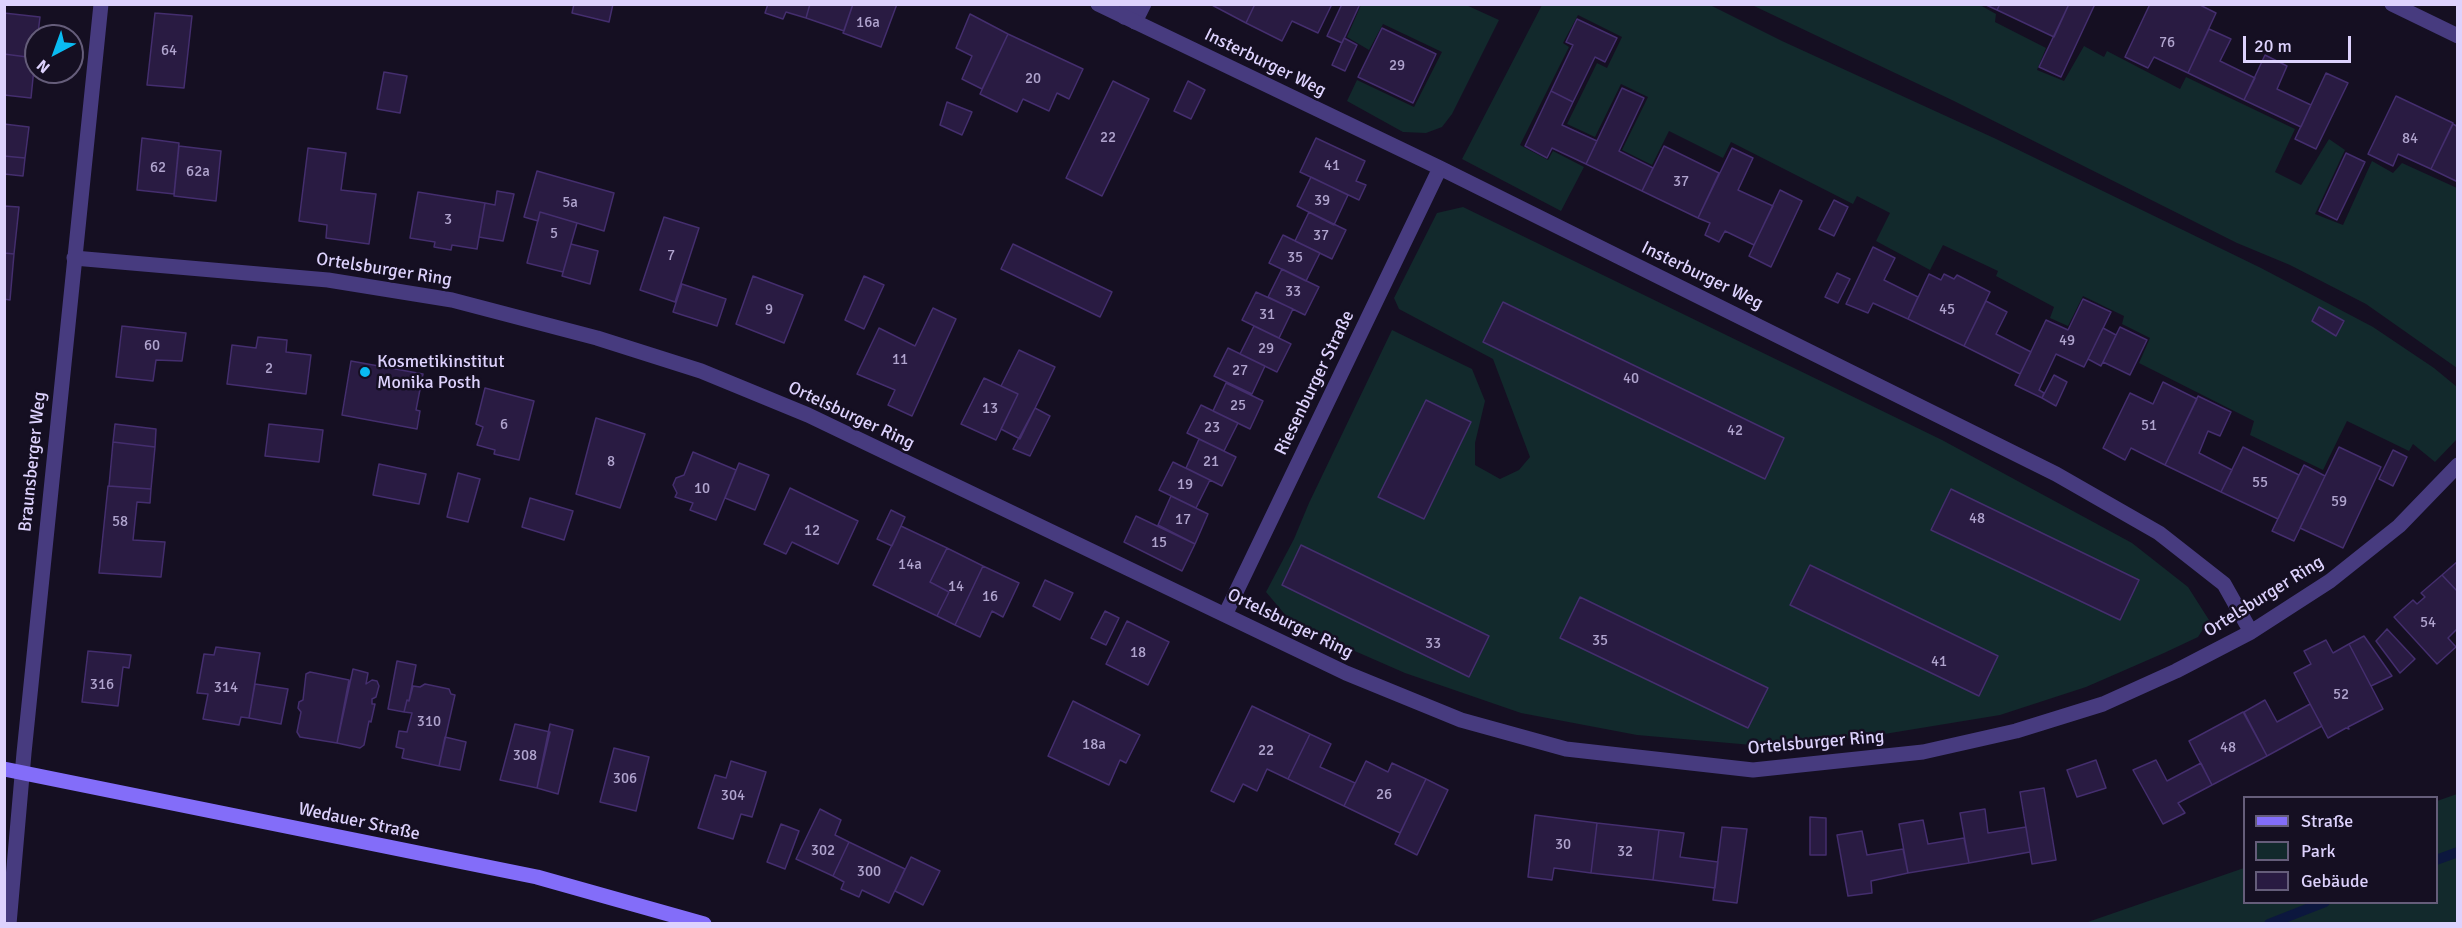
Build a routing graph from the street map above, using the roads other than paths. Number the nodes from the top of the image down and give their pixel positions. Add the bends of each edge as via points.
1 (101, 4) edge
2 (1098, 4) edge
3 (1144, 4) edge
4 (2392, 4) edge
5 (1130, 14) edge
6 (2457, 36) edge
7 (1440, 168) junction
8 (74, 258) junction
9 (2457, 465) edge
10 (1225, 615) junction
11 (2251, 632) junction
12 (4, 769) edge
13 (22, 772) junction
14 (9, 924) edge
15 (704, 924) edge

1 - 8 street, Braunsberger Weg
2 - 5 street, Insterburger Weg
3 - 5 street
4 - 6 street
5 - 7 street, Insterburger Weg
7 - 10 street, Riesenburger Straße
7 - 11 street, Insterburger Weg via 2056,474 2149,527 2224,584
8 - 10 street, Ortelsburger Ring via 328,280 452,300 597,338 701,371 808,416
8 - 13 street, Braunsberger Weg
9 - 11 street, Ortelsburger Ring via 2399,526 2330,581
10 - 11 street, Ortelsburger Ring via 1346,673 1461,720 1566,749 1753,770 1923,752 2016,730 2103,704
12 - 13 main road, Wedauer Straße
13 - 14 street, Braunsberger Weg
13 - 15 main road, Wedauer Straße via 537,877

